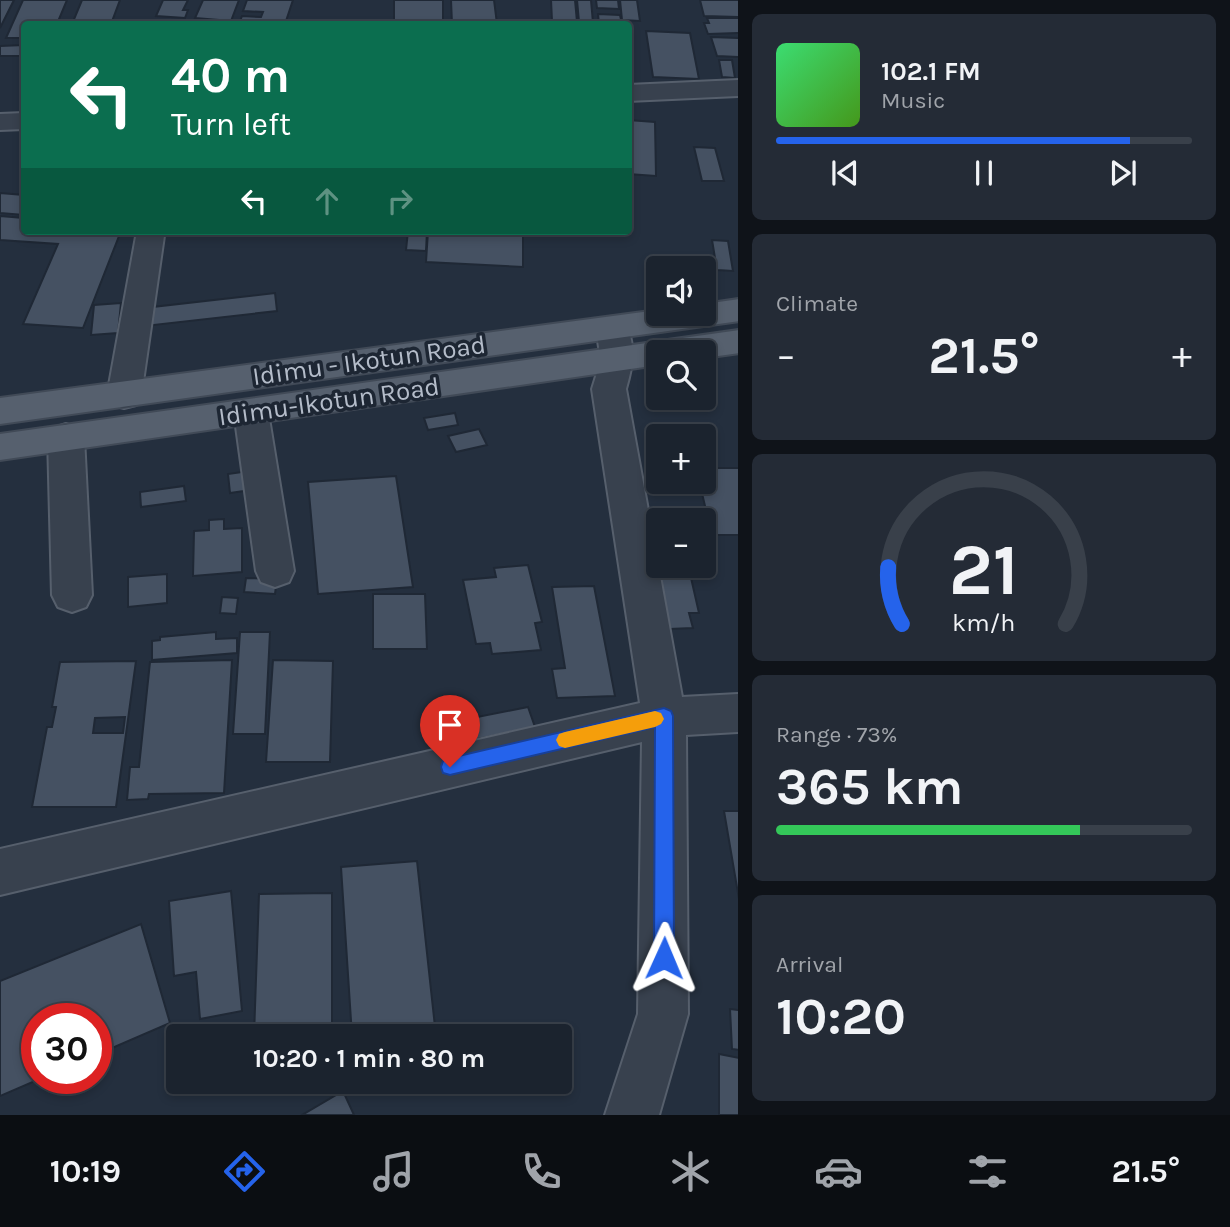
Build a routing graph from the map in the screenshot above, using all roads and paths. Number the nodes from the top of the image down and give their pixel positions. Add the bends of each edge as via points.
1 (738, 88) edge
2 (632, 93) edge
3 (21, 121) edge
4 (0, 122) edge
5 (149, 236) dead end
6 (738, 310) edge
7 (738, 341) edge
8 (716, 344) edge
9 (629, 347) edge
10 (124, 396) junction
11 (0, 411) edge
12 (251, 412) junction
13 (66, 437) junction
14 (0, 447) edge
15 (275, 570) dead end
16 (72, 596) dead end
17 (738, 713) edge
18 (664, 716) junction
19 (0, 872) edge
20 (632, 1115) edge

1 - 2 street
3 - 4 street
5 - 10 street
6 - 9 main road, Idimu - Ikotun Road
7 - 8 main road
9 - 10 main road, Idimu - Ikotun Road
9 - 12 main road, Idimu-Ikotun Road
9 - 18 street via 609,389
10 - 11 main road, Idimu - Ikotun Road
12 - 13 main road, Idimu-Ikotun Road
12 - 15 street
13 - 14 main road, Idimu-Ikotun Road
13 - 16 street
17 - 18 street
18 - 19 street
18 - 20 street via 663,1013

